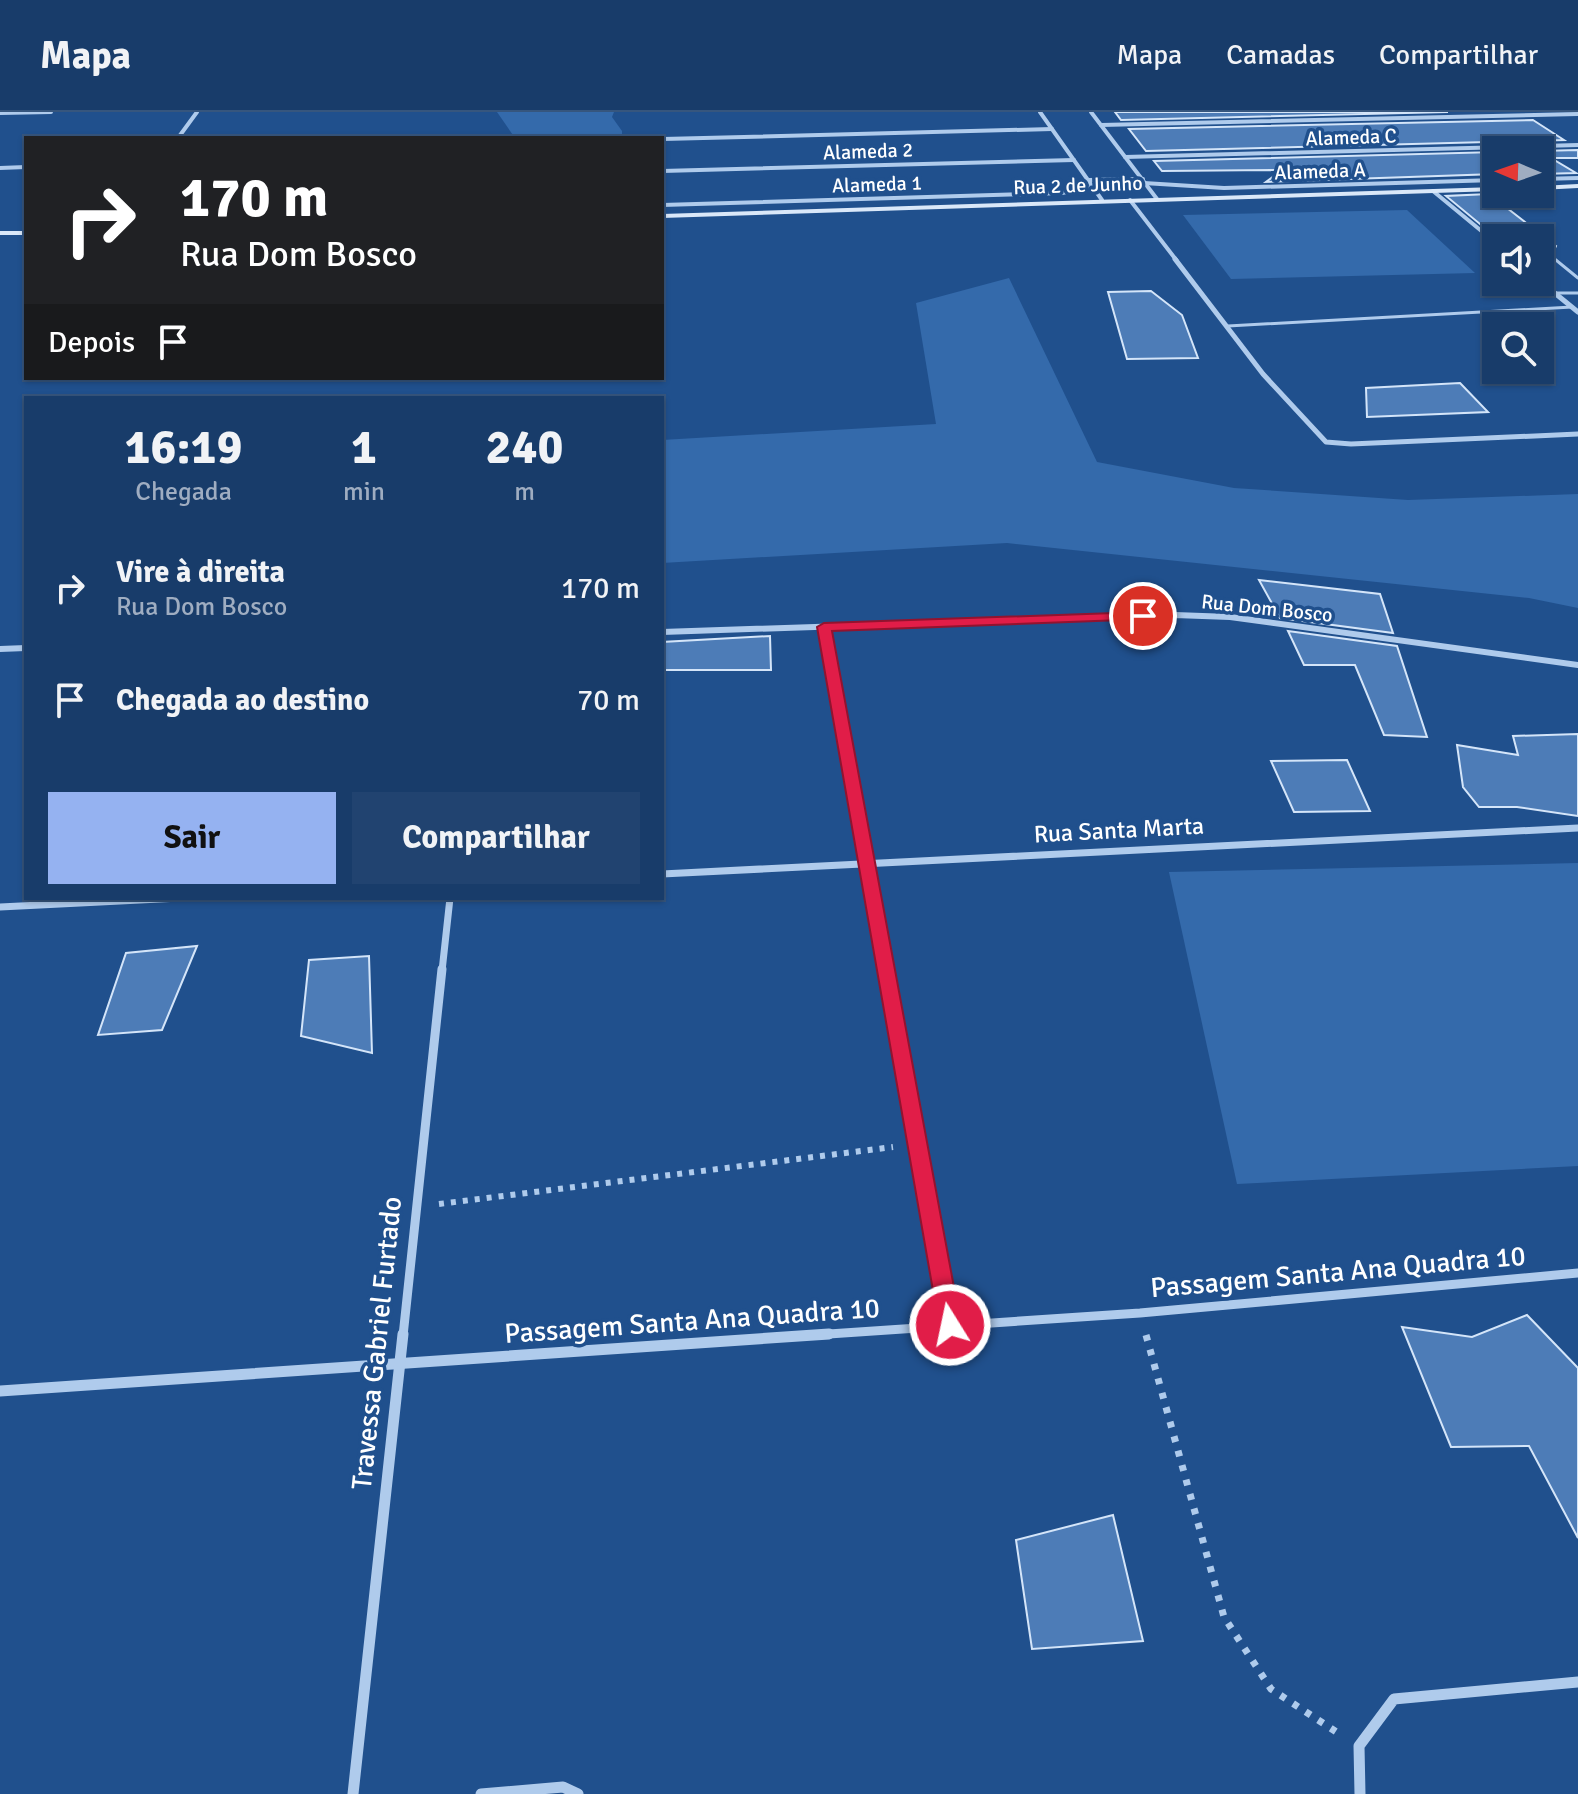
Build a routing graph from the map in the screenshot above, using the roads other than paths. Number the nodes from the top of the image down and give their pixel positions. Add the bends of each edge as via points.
1 (51, 112) edge
2 (197, 112) edge
3 (1040, 112) edge
4 (1091, 112) edge
5 (0, 113) edge
6 (1564, 113) edge
7 (1578, 114) edge
8 (1578, 122) edge
9 (1101, 125) junction
10 (1052, 129) junction
11 (179, 136) edge
12 (664, 139) edge
13 (1578, 145) edge
14 (1125, 157) junction
15 (1074, 160) junction
16 (24, 167) edge
17 (0, 168) edge
18 (664, 171) edge
19 (1578, 178) edge
20 (1554, 179) edge
21 (1089, 180) junction
22 (1482, 180) edge
23 (1144, 181) junction
24 (1578, 186) edge
25 (1093, 187) junction
26 (1554, 187) edge
27 (1482, 189) edge
28 (1433, 191) junction
29 (1157, 199) junction
30 (1102, 200) junction
31 (1130, 200) junction
32 (664, 205) edge
33 (664, 216) edge
34 (1482, 231) edge
35 (0, 233) edge
36 (24, 233) edge
37 (1554, 258) edge
38 (1578, 278) edge
39 (1555, 293) joint
40 (1578, 293) edge
41 (1572, 307) junction
42 (1578, 312) edge
43 (1228, 326) junction
44 (1578, 434) edge
45 (824, 627) junction
46 (664, 632) edge
47 (24, 648) edge
48 (0, 649) edge
49 (1578, 665) edge
50 (1578, 828) edge
51 (868, 863) junction
52 (664, 874) edge
53 (140, 900) edge
54 (450, 900) edge
55 (0, 907) edge
56 (1578, 1273) edge
57 (950, 1325) junction
58 (398, 1365) junction
59 (0, 1391) edge
60 (1578, 1682) edge
61 (353, 1794) edge
62 (481, 1794) edge
63 (578, 1794) edge
64 (1360, 1794) edge

1 - 5 street
2 - 11 street
3 - 10 street
4 - 9 street
6 - 7 street
6 - 8 street
6 - 9 street
9 - 14 street
10 - 12 street
10 - 15 street
13 - 14 street, Alameda C
14 - 23 street
15 - 18 street, Alameda 2
15 - 21 street
16 - 17 street
19 - 20 street
21 - 23 street, Alameda A
21 - 25 street
22 - 23 street, Alameda A via 1224,188
23 - 29 street
24 - 26 street
25 - 30 street
25 - 32 street, Alameda 1 via 1062,193
27 - 28 street, Rua 2 de Junho
28 - 29 street, Rua 2 de Junho
28 - 34 street
29 - 31 street, Rua 2 de Junho
30 - 31 street, Rua 2 de Junho
30 - 33 street, Rua 2 de Junho
31 - 43 street
35 - 36 street
37 - 38 lane
39 - 40 lane
39 - 41 street
41 - 42 street
41 - 43 lane
43 - 44 street via 1263,374 1326,442
45 - 46 street, Rua Dom Bosco
45 - 49 street, Rua Dom Bosco via 1230,617
45 - 51 street
47 - 48 street
50 - 51 street, Rua Santa Marta
51 - 52 street, Rua Santa Marta
51 - 57 street
53 - 55 street
54 - 58 street, Travessa Gabriel Furtado
56 - 57 street, Passagem Santa Ana Quadra 10
57 - 58 street, Passagem Santa Ana Quadra 10
58 - 59 street, Passagem Santa Ana Quadra 10
58 - 61 street, Travessa Gabriel Furtado
60 - 64 street via 1394,1699 1359,1746
62 - 63 street via 563,1787

